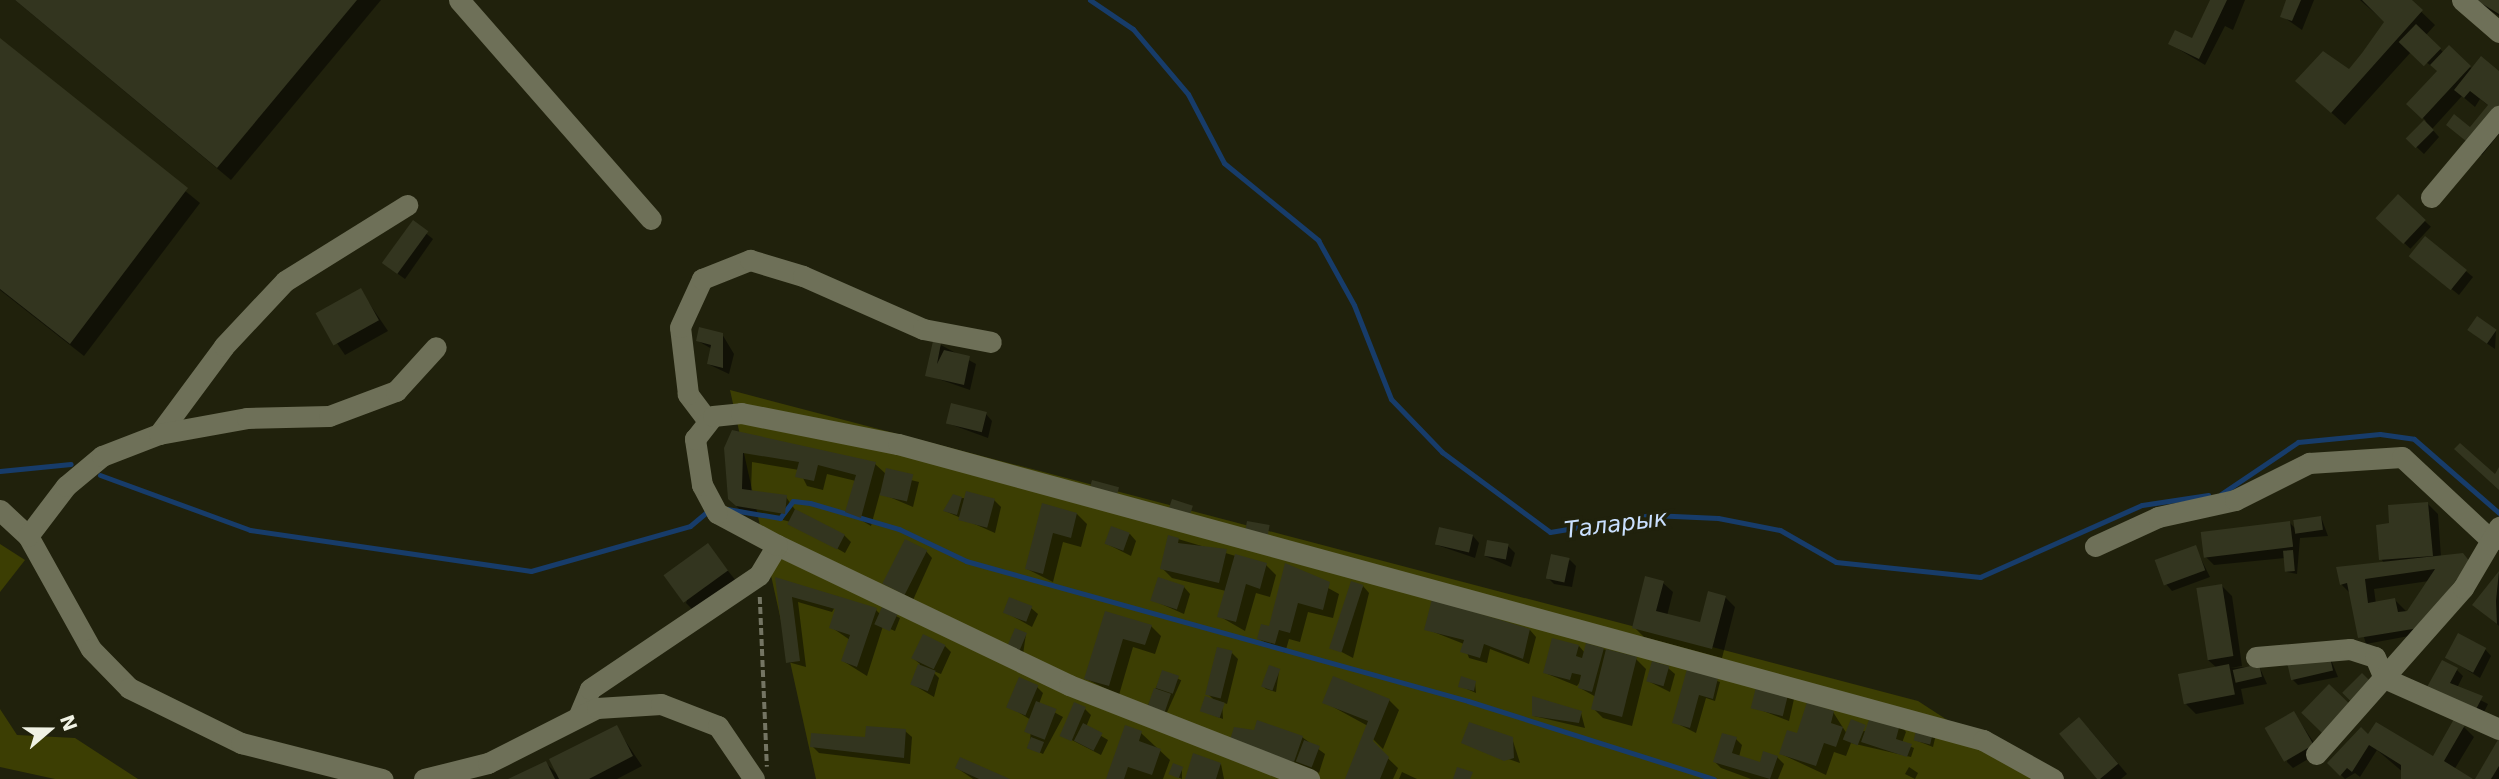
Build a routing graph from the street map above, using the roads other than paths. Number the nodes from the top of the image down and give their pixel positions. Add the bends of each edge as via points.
1 (459, 0) edge
2 (2462, 0) edge
3 (2499, 32) edge
4 (2499, 116) edge
5 (2431, 197) dead end
6 (407, 205) dead end
7 (651, 219) dead end
8 (991, 342) dead end
9 (436, 347) dead end
10 (708, 421) junction
11 (159, 434) junction
12 (0, 510) edge
13 (2495, 534) edge
14 (28, 536) junction
15 (777, 545) junction
16 (2095, 547) dead end
17 (2256, 657) dead end
18 (2384, 678) junction
19 (579, 715) junction
20 (2499, 729) edge
21 (2316, 754) dead end
22 (382, 779) edge
23 (425, 779) edge
24 (754, 779) edge
25 (1309, 779) edge
26 (2053, 779) edge

1 - 7 street
2 - 3 street
4 - 5 street
6 - 11 street via 285,281 224,346
8 - 10 street via 923,329 803,276 750,260 702,279 680,327 688,394
9 - 11 street via 396,391 329,415 247,418
10 - 15 street via 695,439 713,507
10 - 26 street via 741,413 898,444 1983,740
11 - 14 street via 102,456 66,486
12 - 14 street
13 - 16 street via 2402,457 2309,463 2235,500 2158,517
13 - 18 street via 2463,588
14 - 22 street via 91,649 129,688 241,743
15 - 19 street via 759,575 590,689
15 - 25 street via 1069,685
17 - 18 street via 2350,649 2375,657
18 - 20 street
18 - 21 street
19 - 23 street via 488,762
19 - 24 street via 626,705 685,710 718,726

